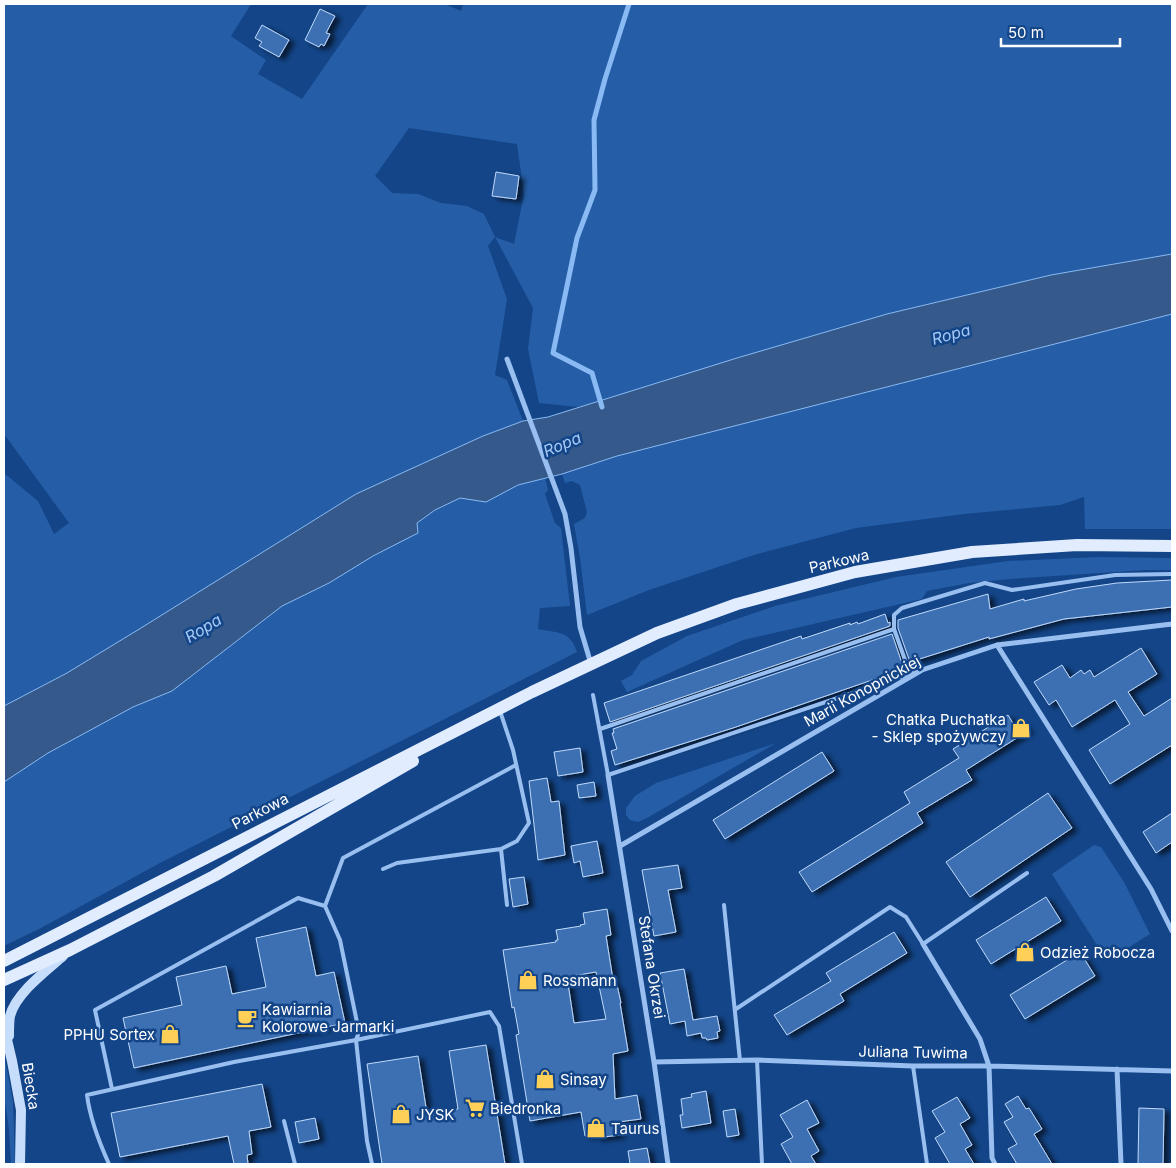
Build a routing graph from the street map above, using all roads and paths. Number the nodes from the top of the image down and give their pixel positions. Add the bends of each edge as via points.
1 (507, 359) dead end
2 (1172, 546) edge
3 (1172, 574) edge
4 (1172, 624) edge
5 (894, 629) junction
6 (998, 645) junction
7 (591, 664) junction
8 (922, 670) junction
9 (910, 674) junction
10 (532, 692) junction
11 (593, 695) dead end
12 (500, 711) junction
13 (600, 729) junction
14 (516, 765) junction
15 (608, 775) junction
16 (620, 846) junction
17 (501, 849) junction
18 (383, 869) dead end
19 (1027, 873) dead end
20 (507, 905) dead end
21 (724, 905) dead end
22 (325, 906) junction
23 (1172, 931) edge
24 (922, 944) junction
25 (70, 950) junction
26 (4, 961) edge
27 (4, 980) edge
28 (736, 1009) junction
29 (4, 1027) edge
30 (356, 1040) junction
31 (8, 1042) junction
32 (757, 1060) junction
33 (740, 1061) junction
34 (654, 1062) junction
35 (913, 1066) junction
36 (989, 1066) junction
37 (1117, 1069) junction
38 (1172, 1071) edge
39 (112, 1089) junction
40 (284, 1121) dead end
41 (20, 1164) edge
42 (109, 1164) edge
43 (295, 1164) edge
44 (372, 1164) edge
45 (522, 1164) edge
46 (668, 1164) edge
47 (762, 1164) edge
48 (927, 1164) edge
49 (996, 1164) edge
50 (1121, 1164) edge

1 - 7 street via 565,514 580,626
2 - 7 main road, Parkowa via 1014,548 855,572 737,604 657,633
3 - 5 lane via 1115,575 1012,590 985,583 902,608 894,615
4 - 6 street, Marii Konopnickiej
5 - 9 lane
5 - 13 lane
6 - 8 street, Marii Konopnickiej
6 - 23 street via 1151,889
7 - 10 main road, Parkowa
8 - 9 lane
8 - 16 street, Marii Konopnickiej
9 - 15 lane
10 - 12 main road, Parkowa
10 - 26 main road, Parkowa
11 - 13 lane
12 - 14 lane
12 - 25 main road, Parkowa via 214,876
13 - 15 lane
14 - 17 lane via 529,824 517,841
14 - 22 lane via 343,858
15 - 16 street, Stefana Okrzei
16 - 34 street, Stefana Okrzei
17 - 18 lane via 397,863
17 - 20 lane
19 - 24 lane
21 - 28 lane
22 - 30 lane via 340,940 359,1032
22 - 39 lane via 298,898 95,1010
24 - 28 lane via 906,917 890,907
24 - 36 street via 980,1039
25 - 27 main road, Parkowa
25 - 31 street, Biecka via 19,998 10,1016
28 - 33 lane
29 - 31 street, Biecka
30 - 39 lane
30 - 44 lane
30 - 45 lane via 490,1012 499,1026
31 - 41 street, Biecka via 21,1110
32 - 33 street, Juliana Tuwima
32 - 35 street, Juliana Tuwima
32 - 47 lane
33 - 34 street, Juliana Tuwima
34 - 46 street, Stefana Okrzei
35 - 36 street, Juliana Tuwima
35 - 48 lane
36 - 37 street, Juliana Tuwima
36 - 49 street via 992,1158
37 - 38 street, Juliana Tuwima
37 - 50 street
39 - 42 lane via 87,1095 100,1146
40 - 43 lane

